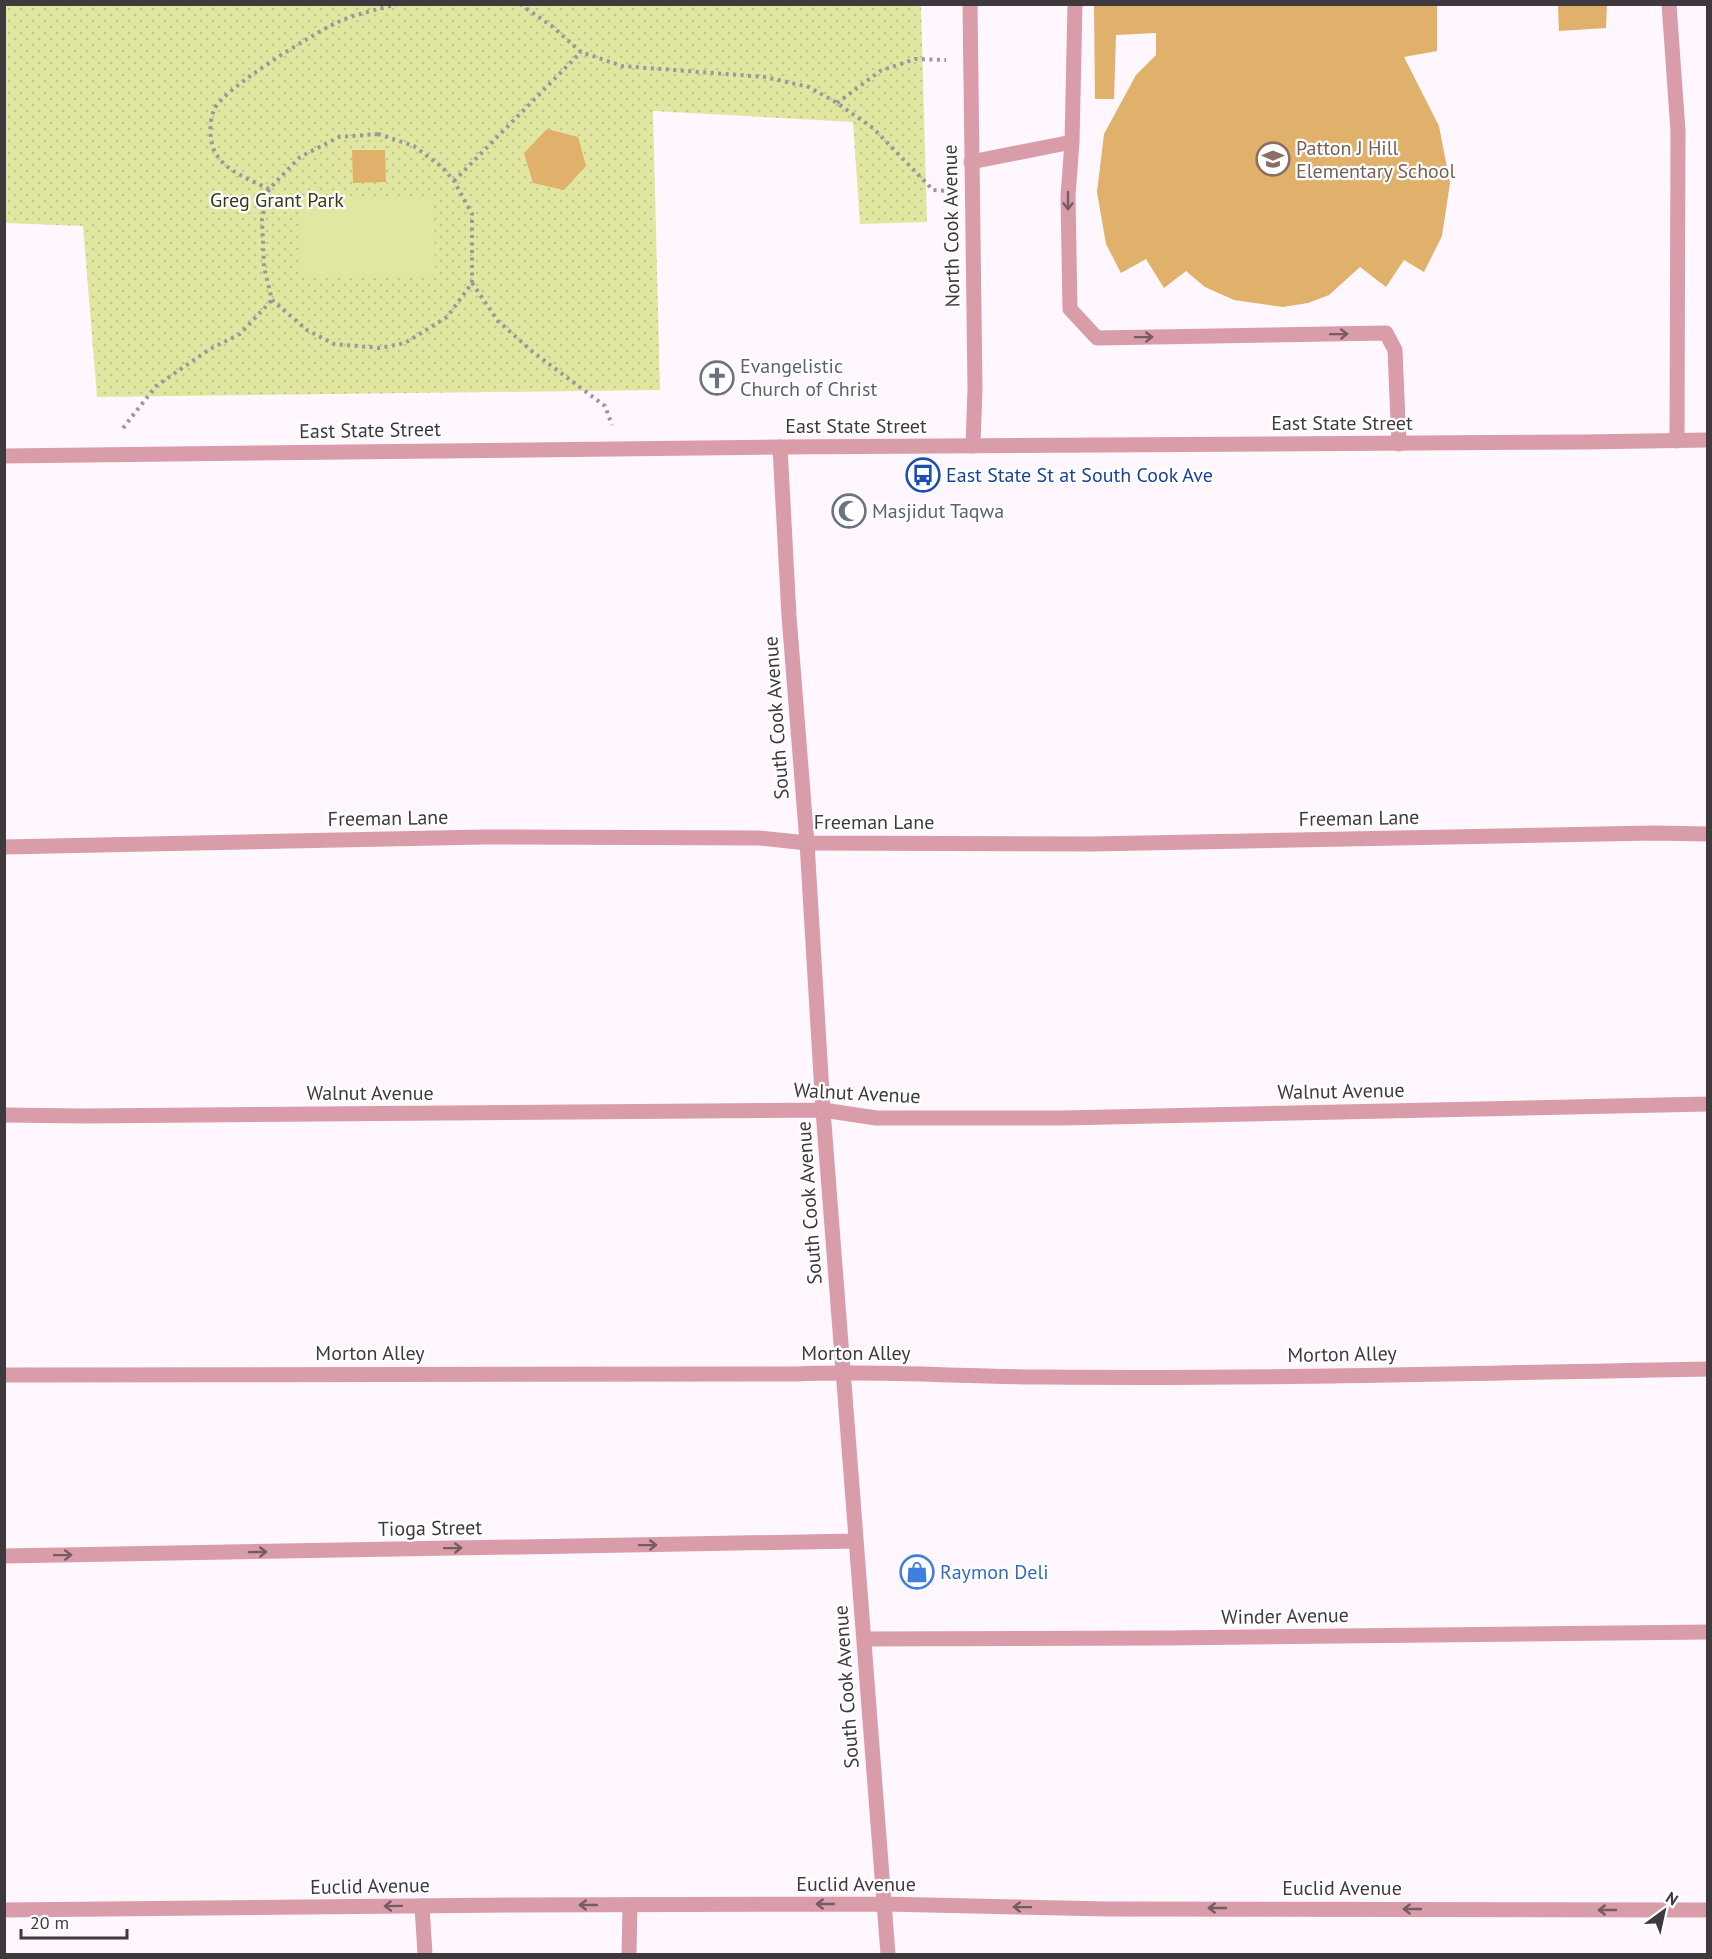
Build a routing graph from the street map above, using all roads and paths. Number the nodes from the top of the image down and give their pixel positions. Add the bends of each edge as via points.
1 (397, 4) edge
2 (520, 4) edge
3 (970, 4) edge
4 (1075, 4) edge
5 (1669, 4) edge
6 (581, 52) junction
7 (970, 60) junction
8 (837, 103) junction
9 (1072, 142) junction
10 (971, 162) junction
11 (454, 181) junction
12 (268, 189) junction
13 (971, 192) junction
14 (472, 283) junction
15 (272, 300) junction
16 (1707, 440) edge
17 (1677, 441) junction
18 (1399, 444) junction
19 (973, 446) junction
20 (780, 447) junction
21 (621, 448) junction
22 (102, 454) junction
23 (4, 456) edge
24 (1707, 834) edge
25 (807, 843) junction
26 (4, 847) edge
27 (1707, 1104) edge
28 (823, 1110) junction
29 (4, 1115) edge
30 (1707, 1369) edge
31 (843, 1372) junction
32 (4, 1375) edge
33 (856, 1541) junction
34 (4, 1556) edge
35 (1707, 1632) edge
36 (864, 1639) junction
37 (884, 1904) junction
38 (630, 1905) junction
39 (422, 1906) junction
40 (4, 1910) edge
41 (1707, 1910) edge
42 (425, 1954) edge
43 (629, 1954) edge
44 (888, 1954) edge

1 - 12 path via 337,22 265,66 214,108 210,131 215,153 228,167
2 - 6 path
3 - 7 street, North Cook Avenue
4 - 9 street
5 - 17 street via 1678,131
6 - 8 path via 622,66 765,77 809,87
6 - 11 path
7 - 8 path via 915,59 880,71
7 - 10 street, North Cook Avenue
8 - 13 path via 873,128 933,190
9 - 10 street
9 -> 18 street via 1068,196 1070,309 1097,338 1386,333 1395,350
10 - 13 street, North Cook Avenue
11 - 12 path via 414,146 378,134 339,137 300,157
11 - 14 path via 472,214
12 - 15 path via 262,219 264,267
13 - 19 street, North Cook Avenue
14 - 15 path via 447,317 405,343 380,348 334,344 307,330
14 - 21 path via 498,321 605,406
15 - 22 path via 240,334 156,386
16 - 17 street, East State Street
17 - 18 street, East State Street
18 - 19 street, East State Street
19 - 20 street, East State Street
20 - 21 street, East State Street
20 - 25 street, South Cook Avenue
21 - 22 street, East State Street
22 - 23 street, East State Street
24 - 25 street, Freeman Lane via 1091,844
25 - 26 street, Freeman Lane via 759,838 484,837
25 - 28 street, South Cook Avenue
27 - 28 street, Walnut Avenue via 1062,1118 876,1118
28 - 29 street, Walnut Avenue
28 - 31 street, South Cook Avenue
30 - 31 street, Morton Alley via 1058,1377
31 - 32 street, Morton Alley
31 - 33 street, South Cook Avenue
34 -> 33 street, Tioga Street
33 - 36 street, South Cook Avenue
35 - 36 street, Winder Avenue
36 - 37 street, South Cook Avenue
37 -> 38 street, Euclid Avenue
41 -> 37 street, Euclid Avenue
37 - 44 street, South Cook Avenue
38 -> 39 street, Euclid Avenue
38 - 43 street
39 -> 40 street, Euclid Avenue
39 - 42 street

